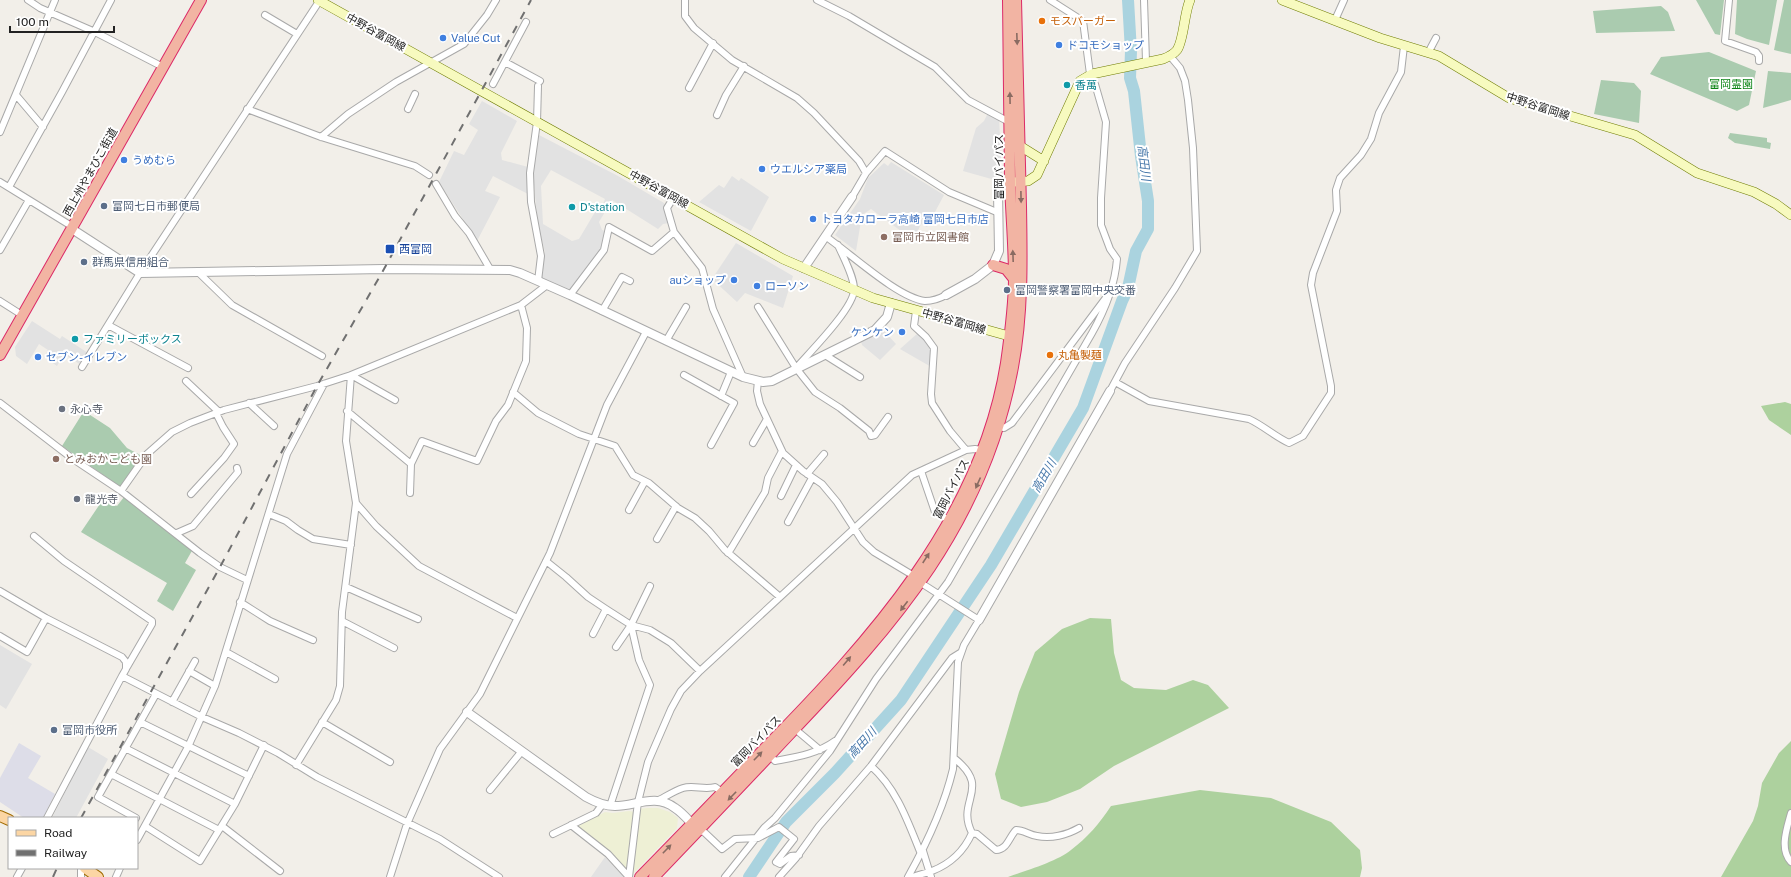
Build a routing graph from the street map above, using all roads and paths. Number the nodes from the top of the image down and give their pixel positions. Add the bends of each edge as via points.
1 (28, 0) edge
2 (56, 0) edge
3 (111, 0) edge
4 (201, 0) edge
5 (319, 0) edge
6 (496, 0) edge
7 (686, 0) edge
8 (817, 0) edge
9 (1008, 0) edge
10 (1016, 0) edge
11 (1050, 0) edge
12 (1144, 0) edge
13 (1190, 0) edge
14 (1282, 0) edge
15 (1344, 0) edge
16 (1729, 0) edge
17 (51, 12) junction
18 (265, 15) dead end
19 (1335, 20) junction
20 (526, 22) dead end
21 (95, 32) junction
22 (297, 34) junction
23 (1436, 38) dead end
24 (713, 43) junction
25 (1404, 46) junction
26 (1428, 53) junction
27 (1170, 56) junction
28 (1759, 61) dead end
29 (429, 62) junction
30 (505, 62) junction
31 (1144, 62) junction
32 (744, 66) junction
33 (163, 67) junction
34 (1091, 74) junction
35 (493, 84) dead end
36 (688, 88) dead end
37 (415, 94) dead end
38 (16, 95) junction
39 (408, 108) dead end
40 (247, 109) junction
41 (717, 115) dead end
42 (537, 122) junction
43 (1010, 123) junction
44 (43, 127) junction
45 (0, 132) edge
46 (321, 137) junction
47 (1020, 146) junction
48 (1044, 161) junction
49 (866, 173) junction
50 (429, 175) dead end
51 (0, 182) edge
52 (1015, 182) junction
53 (436, 184) dead end
54 (8, 187) junction
55 (674, 197) junction
56 (852, 197) joint
57 (29, 200) junction
58 (999, 213) junction
59 (1791, 215) edge
60 (72, 228) junction
61 (674, 232) junction
62 (825, 236) junction
63 (838, 245) junction
64 (0, 250) edge
65 (993, 265) junction
66 (490, 268) junction
67 (804, 268) junction
68 (198, 272) junction
69 (140, 273) junction
70 (1014, 279) junction
71 (538, 280) junction
72 (630, 281) dead end
73 (547, 285) junction
74 (854, 291) junction
75 (1110, 292) junction
76 (570, 295) junction
77 (946, 295) joint
78 (0, 301) edge
79 (891, 304) junction
80 (521, 305) junction
81 (686, 307) dead end
82 (758, 307) dead end
83 (602, 310) junction
84 (916, 311) junction
85 (22, 315) junction
86 (108, 324) junction
87 (646, 332) junction
88 (1014, 337) junction
89 (666, 341) junction
90 (0, 355) edge
91 (825, 355) junction
92 (322, 356) dead end
93 (82, 367) dead end
94 (188, 368) dead end
95 (796, 368) junction
96 (731, 372) junction
97 (351, 374) junction
98 (684, 375) dead end
99 (743, 377) junction
100 (860, 377) dead end
101 (186, 381) dead end
102 (758, 381) junction
103 (1115, 382) junction
104 (324, 384) junction
105 (1110, 391) joint
106 (513, 392) junction
107 (722, 396) junction
108 (395, 400) dead end
109 (0, 403) edge
110 (249, 403) junction
111 (347, 411) junction
112 (217, 413) junction
113 (888, 417) dead end
114 (767, 419) junction
115 (274, 426) dead end
116 (999, 427) junction
117 (594, 440) junction
118 (753, 443) dead end
119 (711, 445) dead end
120 (966, 450) junction
121 (983, 450) junction
122 (782, 451) junction
123 (824, 454) dead end
124 (411, 464) junction
125 (796, 465) junction
126 (237, 468) dead end
127 (921, 471) junction
128 (810, 476) junction
129 (644, 481) junction
130 (121, 491) junction
131 (410, 493) dead end
132 (191, 494) dead end
133 (781, 496) dead end
134 (356, 503) junction
135 (676, 506) junction
136 (629, 510) dead end
137 (269, 514) junction
138 (949, 520) junction
139 (788, 522) dead end
140 (854, 528) junction
141 (177, 533) junction
142 (34, 536) dead end
143 (657, 539) dead end
144 (351, 545) junction
145 (728, 553) junction
146 (546, 561) junction
147 (918, 579) junction
148 (247, 580) junction
149 (650, 586) dead end
150 (346, 587) junction
151 (0, 591) edge
152 (939, 594) junction
153 (780, 597) junction
154 (240, 602) junction
155 (606, 609) junction
156 (46, 618) junction
157 (517, 618) junction
158 (418, 619) dead end
159 (977, 619) junction
160 (342, 621) junction
161 (631, 625) junction
162 (593, 634) dead end
163 (0, 636) edge
164 (314, 640) dead end
165 (616, 647) dead end
166 (394, 648) dead end
167 (226, 652) junction
168 (960, 653) junction
169 (195, 661) dead end
170 (126, 669) junction
171 (189, 671) junction
172 (700, 671) junction
173 (122, 676) junction
174 (275, 679) dead end
175 (215, 686) junction
176 (156, 694) junction
177 (172, 702) junction
178 (468, 712) junction
179 (202, 718) junction
180 (140, 722) junction
181 (322, 722) junction
182 (795, 729) junction
183 (836, 740) junction
184 (264, 745) junction
185 (188, 747) junction
186 (126, 748) junction
187 (820, 750) junction
188 (522, 751) junction
189 (770, 756) junction
190 (954, 758) junction
191 (390, 762) dead end
192 (296, 765) junction
193 (871, 766) junction
194 (173, 773) junction
195 (111, 774) junction
196 (249, 776) junction
197 (490, 790) dead end
198 (722, 792) junction
199 (159, 799) junction
200 (657, 801) junction
201 (638, 802) junction
202 (235, 804) junction
203 (606, 805) junction
204 (1791, 813) edge
205 (48, 817) edge
206 (135, 817) edge
207 (138, 819) edge
208 (146, 824) junction
209 (407, 824) junction
210 (571, 825) junction
211 (695, 827) junction
212 (220, 828) junction
213 (1079, 828) dead end
214 (972, 832) junction
215 (553, 834) dead end
216 (138, 838) edge
217 (756, 839) junction
218 (922, 852) junction
219 (799, 855) junction
220 (1791, 862) edge
221 (86, 869) edge
222 (280, 871) dead end
223 (930, 874) edge
224 (98, 877) edge
225 (390, 877) edge
226 (499, 877) edge
227 (640, 877) edge
228 (654, 877) edge
229 (725, 877) edge
230 (778, 877) edge
231 (908, 877) edge
232 (913, 877) edge

1 - 17 street
2 - 17 street
3 - 21 street
4 - 33 highway, 西上州やまびこ街道
5 - 22 street
5 - 29 main road, 中野谷富岡線
6 - 29 street via 464,44
7 - 24 street via 685,16 694,28
8 - 43 street via 935,67 968,100
43 -> 9 highway, 富岡バイパス
10 -> 47 highway, 富岡バイパス
11 - 34 street via 1083,22
12 - 31 street
13 - 27 main road via 1180,42 1177,50
14 - 19 main road, 中野谷富岡線
15 - 19 street
16 - 28 street via 1725,41 1756,52
17 - 21 street
17 - 38 street
18 - 22 street
19 - 25 main road, 中野谷富岡線
20 - 30 street
21 - 33 street
21 - 44 street
22 - 40 street
23 - 26 street
24 - 32 street via 732,60
24 - 36 street
25 - 26 main road, 中野谷富岡線
25 - 103 street via 1401,72 1379,113 1371,139 1361,155 1340,178 1336,190 1337,211 1313,273 1311,285 1331,394 1303,436 1289,443 1249,419 1149,401
26 - 59 main road, 中野谷富岡線 via 1452,62 1509,98 1635,136 1697,173 1754,192
27 - 31 main road
27 - 103 street via 1180,68 1188,100 1193,148 1197,251
29 - 42 main road, 中野谷富岡線
29 - 46 street via 348,114
30 - 35 street
30 - 42 street via 539,84
31 - 34 main road
32 - 41 street
32 - 49 street via 797,98 814,113
33 - 60 highway, 西上州やまびこ街道
34 - 48 main road via 1080,81 1075,90
34 - 75 street via 1106,122 1101,225 1110,249 1117,259
37 - 39 street
38 - 44 street
38 - 45 street
40 - 46 street
40 - 69 street
42 - 55 main road, 中野谷富岡線
42 - 71 street via 530,173 531,202 541,256
43 - 52 highway, 富岡バイパス
44 - 54 street
46 - 50 street via 415,166
47 - 48 main road
47 - 52 highway, 富岡バイパス
48 - 52 main road via 1033,178
49 - 56 street
49 - 58 street via 885,151 948,192
51 - 54 street
52 - 58 street via 1002,185 998,192
70 -> 52 highway, 富岡バイパス
52 -> 88 highway, 富岡バイパス via 1022,279
53 - 66 street
54 - 57 street
55 - 61 street via 667,208
55 - 67 main road, 中野谷富岡線 via 783,259
56 - 62 street
57 - 60 street
57 - 64 street
58 - 65 street via 999,250
60 - 69 street
60 - 85 highway, 西上州やまびこ街道
61 - 76 street via 652,251 609,228 604,250
61 - 99 street via 702,268 713,309
62 - 63 street
62 - 67 street
63 - 74 street via 853,281
63 - 77 street via 908,296 931,301
65 - 70 highway via 1006,269
65 - 77 street via 975,279
66 - 68 street
66 - 71 street via 510,270
67 - 74 main road, 中野谷富岡線
68 - 69 street
68 - 92 street via 232,305
69 - 86 street
70 - 88 highway, 富岡バイパス
71 - 73 street
72 - 83 street via 622,277
73 - 76 street
73 - 80 street
74 - 79 main road, 中野谷富岡線
74 - 95 street via 847,308
75 - 116 street via 1012,423 1004,428
75 - 152 street via 1101,316 1065,381
76 - 83 street
78 - 85 street
79 - 84 main road, 中野谷富岡線
79 - 91 street via 887,317 880,326
80 - 97 street
80 - 106 street via 527,328 526,361
81 - 89 street
82 - 95 street
83 - 87 street
84 - 88 main road, 中野谷富岡線
84 - 120 street via 914,326 934,348 932,403
85 - 90 highway, 西上州やまびこ街道
86 - 93 street
86 - 94 street
87 - 89 street
87 - 117 street via 606,405
88 - 116 highway, 富岡バイパス via 1012,373
88 - 121 highway, 富岡バイパス
89 - 96 street
91 - 95 street
91 - 100 street
95 - 102 street via 772,381
95 - 113 street via 815,392 840,408 869,431 871,436
96 - 99 street
96 - 107 street
97 - 104 street
97 - 108 street
97 - 111 street
98 - 107 street
99 - 102 street
101 - 112 street
102 - 114 street via 760,404
103 - 105 street
104 - 110 street
104 - 137 street via 287,454
105 - 159 street
106 - 117 street via 538,413
106 - 124 street via 477,461 422,441
107 - 119 street via 734,403
109 - 130 street via 73,459
110 - 112 street
110 - 115 street
111 - 124 street
111 - 134 street via 346,441
112 - 130 street via 172,432 146,454
112 - 132 street via 234,444
114 - 118 street
114 - 122 street
116 -> 147 highway, 富岡バイパス via 984,470 951,536
117 - 129 street via 615,446 633,475
117 - 146 street
120 - 121 street
120 - 127 street
121 - 138 highway, 富岡バイパス
122 - 125 street
122 - 145 street via 768,478 765,492
123 - 128 street
124 - 131 street
125 - 128 street
125 - 133 street
126 - 141 street via 238,472 193,526
127 - 138 street via 935,512
127 - 140 street via 912,475
128 - 139 street
128 - 140 street via 822,484
129 - 135 street
129 - 136 street
130 - 141 street
134 - 144 street
134 - 157 street via 376,526 419,566
135 - 143 street
135 - 145 street via 704,526
137 - 144 street via 286,521 313,539
137 - 148 street
147 -> 138 highway, 富岡バイパス
140 - 147 street via 863,542 874,552
140 - 153 street
141 - 148 street via 220,567
142 - 170 street via 64,561 152,621
144 - 150 street
145 - 153 street
146 - 155 street
146 - 157 street
147 - 152 street
147 -> 182 highway, 富岡バイパス via 896,615
198 -> 147 highway, 富岡バイパス via 836,674
148 - 154 street
149 - 161 street
150 - 158 street
150 - 160 street
151 - 156 street
152 - 159 street
152 - 183 street via 876,679
153 - 172 street
154 - 164 street via 270,621
154 - 167 street
155 - 161 street
155 - 162 street
156 - 163 street via 27,652
156 - 170 street via 122,657 126,662
157 - 178 street via 480,694
159 - 168 street
160 - 166 street
160 - 181 street via 340,686 336,700
161 - 165 street
161 - 172 street via 650,630 671,643
161 - 203 street via 639,660 650,685
167 - 174 street
167 - 175 street
168 - 190 street
168 - 193 street via 952,658
169 - 171 street
170 - 173 street
171 - 175 street
171 - 177 street
172 - 201 street via 681,691 671,709 648,762
173 - 176 street
173 - 205 street
175 - 179 street
176 - 177 street
176 - 180 street
177 - 179 street
178 - 188 street
178 - 209 street via 440,749
179 - 184 street
179 - 185 street
180 - 185 street
180 - 186 street
181 - 191 street
181 - 192 street
182 - 187 street
182 - 189 highway, 富岡バイパス
183 - 187 street
183 - 217 street via 798,791
184 - 192 street
184 - 196 street
185 - 194 street
185 - 196 street
186 - 194 street
186 - 195 street
187 - 189 street via 775,761
188 - 197 street
188 - 203 street via 586,798
189 -> 211 highway, 富岡バイパス
190 - 214 street via 964,766 972,781 966,818
190 - 218 street via 950,783
192 - 209 street
193 - 218 street via 884,777 892,790
193 - 219 street via 819,826
194 - 199 street
194 - 202 street
195 - 199 street
195 - 206 street via 98,797
196 - 202 street
198 - 200 street via 715,787 689,787
198 - 211 highway, 富岡バイパス
199 - 208 street
199 - 212 street
200 - 201 street
200 - 211 street via 675,808
201 - 203 street
201 - 210 street via 629,877 608,854
202 - 212 street
203 - 210 street
204 - 220 street via 1784,843 1785,856
207 - 208 street
208 - 212 street via 200,861
208 - 216 street
209 - 225 street
209 - 226 street via 454,847
210 - 215 street
211 - 217 street via 722,849 735,839
227 -> 211 highway, 富岡バイパス
211 - 228 highway, 富岡バイパス
212 - 222 street
213 - 214 street via 1070,834 1046,836 1016,830 1001,850 996,850
214 - 223 street via 955,858
217 - 219 street via 779,827 794,839 776,862 780,864 791,856
217 - 229 street
218 - 223 street
218 - 231 street
219 - 230 street
221 - 224 main road
223 - 232 street

